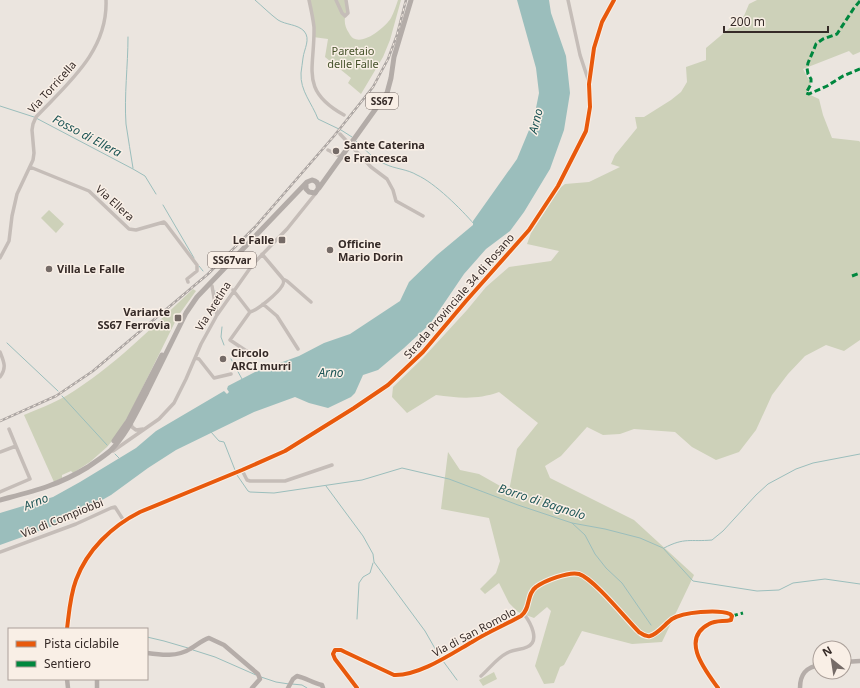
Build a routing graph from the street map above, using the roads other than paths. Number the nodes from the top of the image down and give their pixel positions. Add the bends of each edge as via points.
1 (106, 0) edge
2 (309, 0) edge
3 (336, 0) edge
4 (346, 0) edge
5 (411, 0) edge
6 (568, 0) edge
7 (614, 0) edge
8 (589, 84) junction
9 (344, 115) dead end
10 (340, 134) dead end
11 (349, 143) junction
12 (328, 150) dead end
13 (343, 155) junction
14 (30, 167) junction
15 (327, 177) junction
16 (315, 181) junction
17 (306, 184) junction
18 (318, 190) junction
19 (308, 192) junction
20 (294, 195) junction
21 (310, 201) junction
22 (423, 216) dead end
23 (272, 244) junction
24 (262, 254) junction
25 (0, 258) edge
26 (268, 261) junction
27 (284, 279) junction
28 (188, 282) dead end
29 (212, 286) dead end
30 (234, 290) junction
31 (311, 302) dead end
32 (263, 304) junction
33 (250, 312) junction
34 (186, 313) junction
35 (217, 314) junction
36 (298, 349) dead end
37 (0, 352) edge
38 (254, 356) dead end
39 (195, 358) junction
40 (231, 374) dead end
41 (0, 378) edge
42 (132, 412) junction
43 (131, 424) junction
44 (146, 428) junction
45 (9, 429) dead end
46 (16, 446) junction
47 (0, 452) edge
48 (101, 458) junction
49 (92, 464) junction
50 (332, 465) dead end
51 (242, 470) junction
52 (4, 490) edge
53 (5, 498) edge
54 (124, 521) junction
55 (0, 552) edge
56 (524, 614) junction
57 (67, 628) edge
58 (148, 653) edge
59 (812, 667) edge
60 (481, 676) dead end
61 (252, 688) edge
62 (288, 688) edge
63 (323, 688) edge
64 (357, 688) edge
65 (718, 688) edge
66 (800, 688) edge

1 - 14 street, Via Torricella via 104,20 96,49 80,72 35,118 32,130 34,153
2 - 9 street via 314,26 314,84 321,98
3 - 4 street via 345,16 348,12
5 - 11 main road, Via Aretina / SS67 via 394,57 387,93
6 - 8 street
7 - 8 main road, Strada Provinciale 34 di Rosano via 602,22 594,48
8 - 51 main road, Strada Provinciale 34 di Rosano via 590,107 586,131 558,186 529,230 423,352 388,385 354,408 285,451
10 - 11 street
11 - 13 main road, Via Aretina / SS67
11 - 22 street via 387,179 396,201
12 - 13 street
13 - 15 main road, Via Aretina / SS67
14 - 25 street via 16,194 10,242
14 - 28 street, Via Ellera via 89,191 129,229 136,230 164,222 197,265 197,271 188,278
15 - 16 main road
15 - 18 main road, Via Aretina / SS67
16 - 17 main road
16 - 18 main road via 318,183
17 - 19 main road
17 - 20 main road, SS67var
18 - 19 main road
18 - 21 street, Via Aretina
19 - 20 main road via 298,192
19 - 21 street
20 - 34 main road, SS67var via 205,287
21 - 23 street, Via Aretina
23 - 24 street, Via Aretina
23 - 26 street via 267,254
24 - 26 street
24 - 30 street, Via Aretina
26 - 27 street
27 - 31 street
27 - 32 street via 282,286
29 - 35 street
30 - 33 street
30 - 35 street, Via Aretina
32 - 33 street
32 - 36 street via 277,316
33 - 38 street via 230,340
34 - 42 main road, SS67var
34 - 43 main road, SS67var
35 - 39 street, Via Aretina
37 - 41 street via 5,369
39 - 40 street via 199,359 214,378
39 - 44 street, Via Aretina via 176,400 164,414
42 - 43 street
42 - 49 main road, SS67var via 116,439
43 - 44 street via 136,430
43 - 48 main road, SS67var via 117,443
44 - 48 street, Via Aretina
45 - 46 street
46 - 47 street
46 - 52 street via 30,479
48 - 49 main road, Via Aretina / SS67var
49 - 53 main road, Via Aretina via 53,485
50 - 51 street via 285,481 273,482 247,480
51 - 54 main road, Strada Provinciale 34 di Rosano
52 - 53 street
54 - 55 street, Via di Compiobbi via 115,507
54 - 57 main road, Strada Provinciale 34 di Rosano via 96,546 80,570 72,594
56 - 60 street via 533,632 531,645 505,654
56 - 64 main road, Via di San Romolo via 444,660 401,676 394,676 341,650 335,650 335,659
56 - 65 main road, Via di San Romolo via 534,588 571,573 587,579 644,636 650,636 679,616 728,612 732,615 731,620 710,623 697,633 695,642 703,667
58 - 61 main road via 179,654 209,638 224,645 258,674 260,679
59 - 66 main road via 803,674
62 - 63 main road via 297,676

